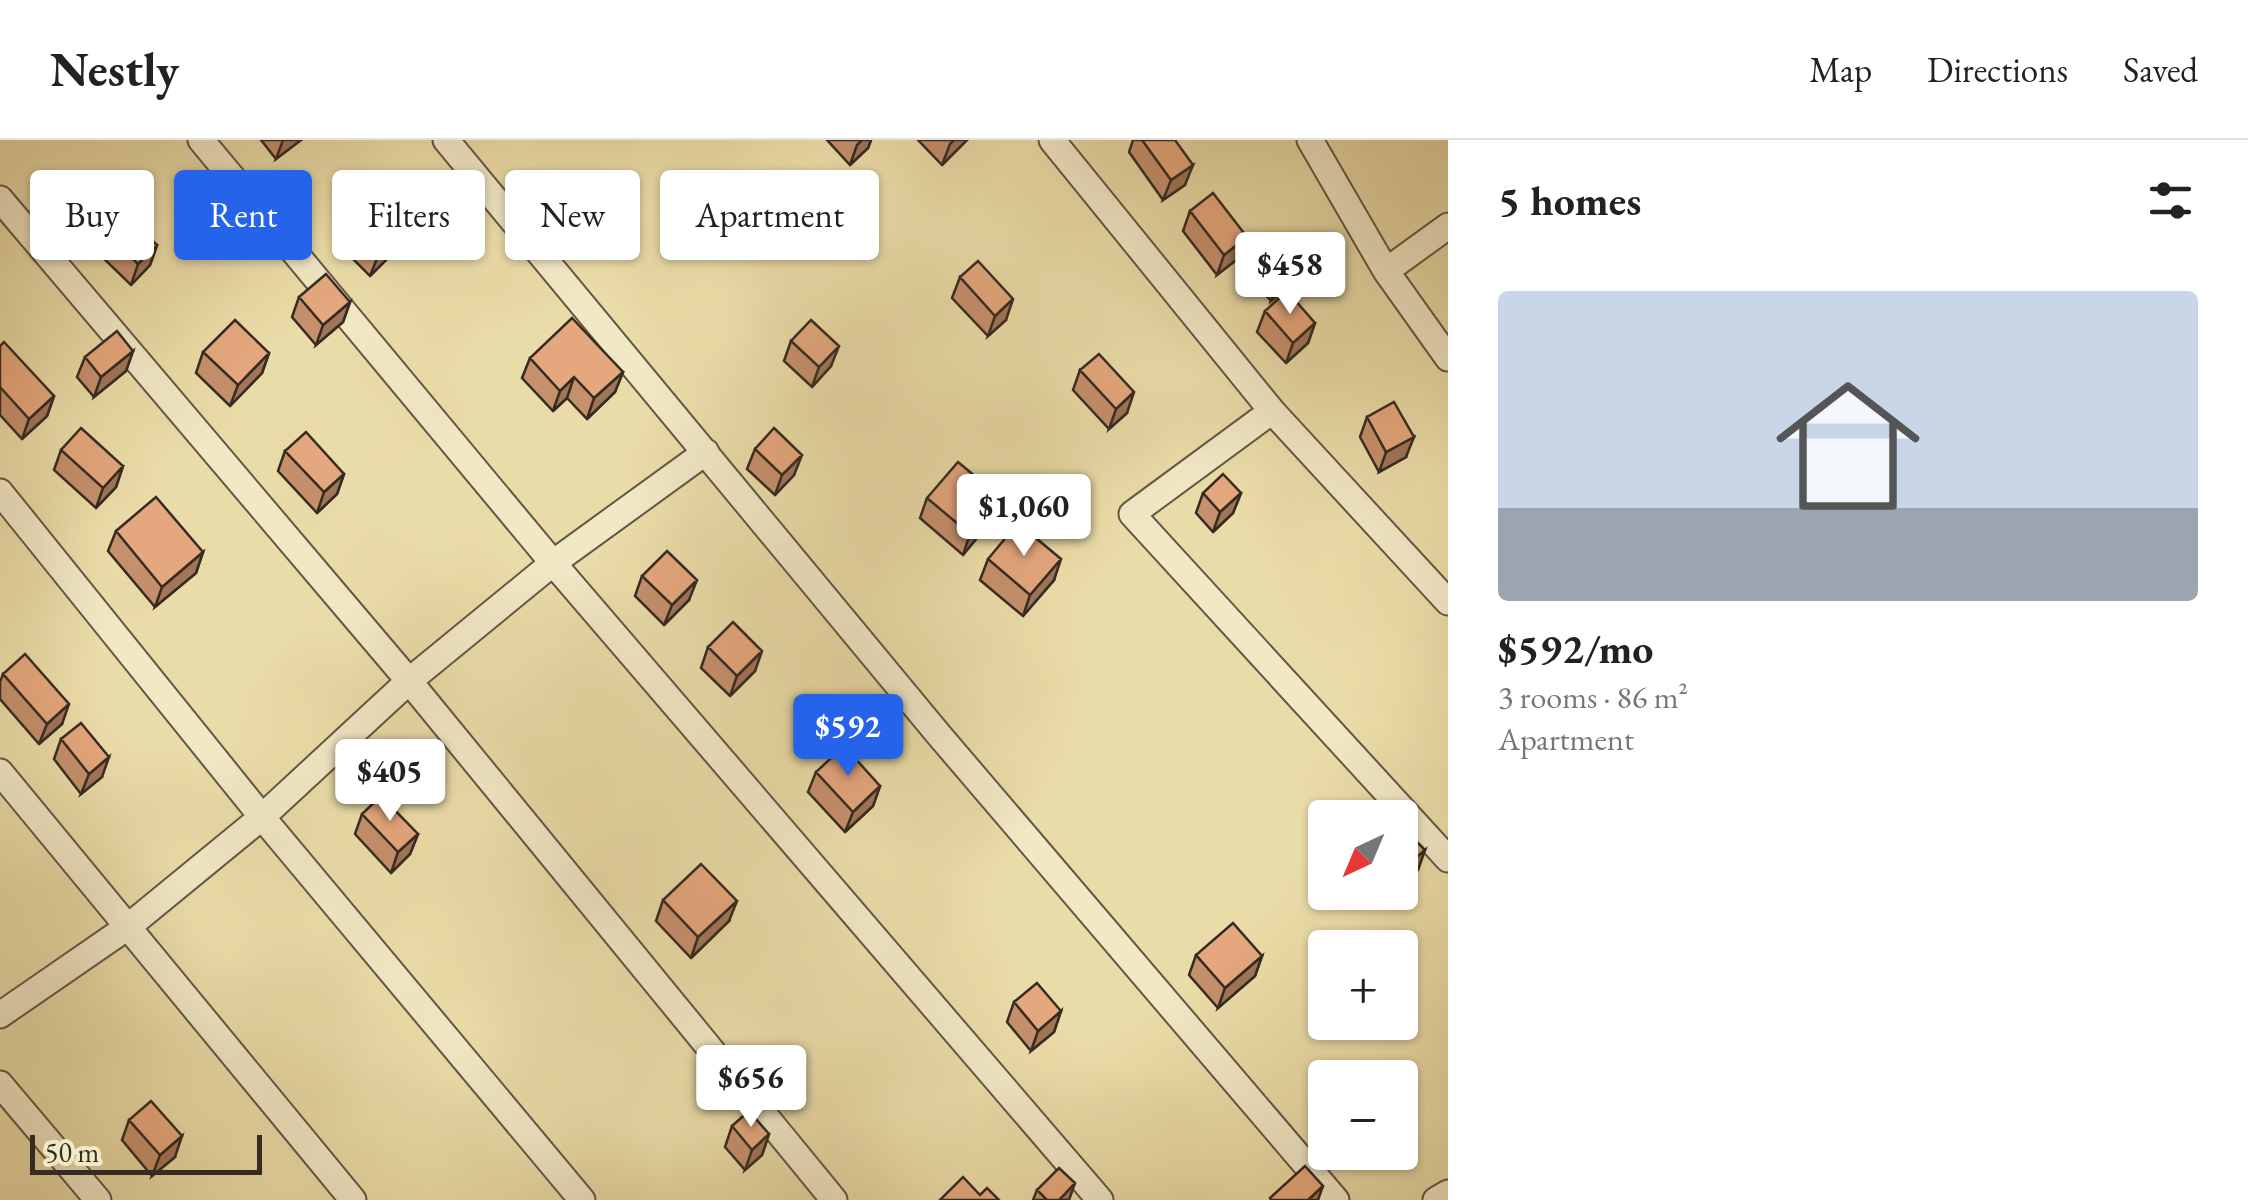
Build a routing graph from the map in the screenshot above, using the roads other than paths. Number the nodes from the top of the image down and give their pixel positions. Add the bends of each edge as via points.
1 (202, 140) edge
2 (446, 140) edge
3 (1052, 140) edge
4 (1310, 140) edge
5 (0, 198) edge
6 (1448, 226) edge
7 (1386, 272) junction
8 (1448, 358) edge
9 (1272, 411) junction
10 (706, 452) junction
11 (0, 492) edge
12 (552, 563) junction
13 (1448, 602) edge
14 (409, 681) junction
15 (0, 772) edge
16 (262, 817) junction
17 (1448, 859) edge
18 (129, 926) junction
19 (0, 1015) edge
20 (0, 1084) edge
21 (1448, 1192) edge
22 (98, 1200) edge
23 (353, 1200) edge
24 (582, 1200) edge
25 (834, 1200) edge
26 (1100, 1200) edge
27 (1336, 1200) edge
28 (1436, 1200) edge

1 - 12 street
2 - 10 street
3 - 9 street
4 - 7 street
5 - 14 street
6 - 7 street
7 - 8 street
9 - 13 street
9 - 17 street via 1132,514
10 - 12 street
10 - 27 street
11 - 16 street
12 - 14 street
12 - 26 street
14 - 16 street
14 - 25 street
15 - 18 street
16 - 18 street
16 - 24 street
18 - 19 street
18 - 23 street
20 - 22 street
21 - 28 street

